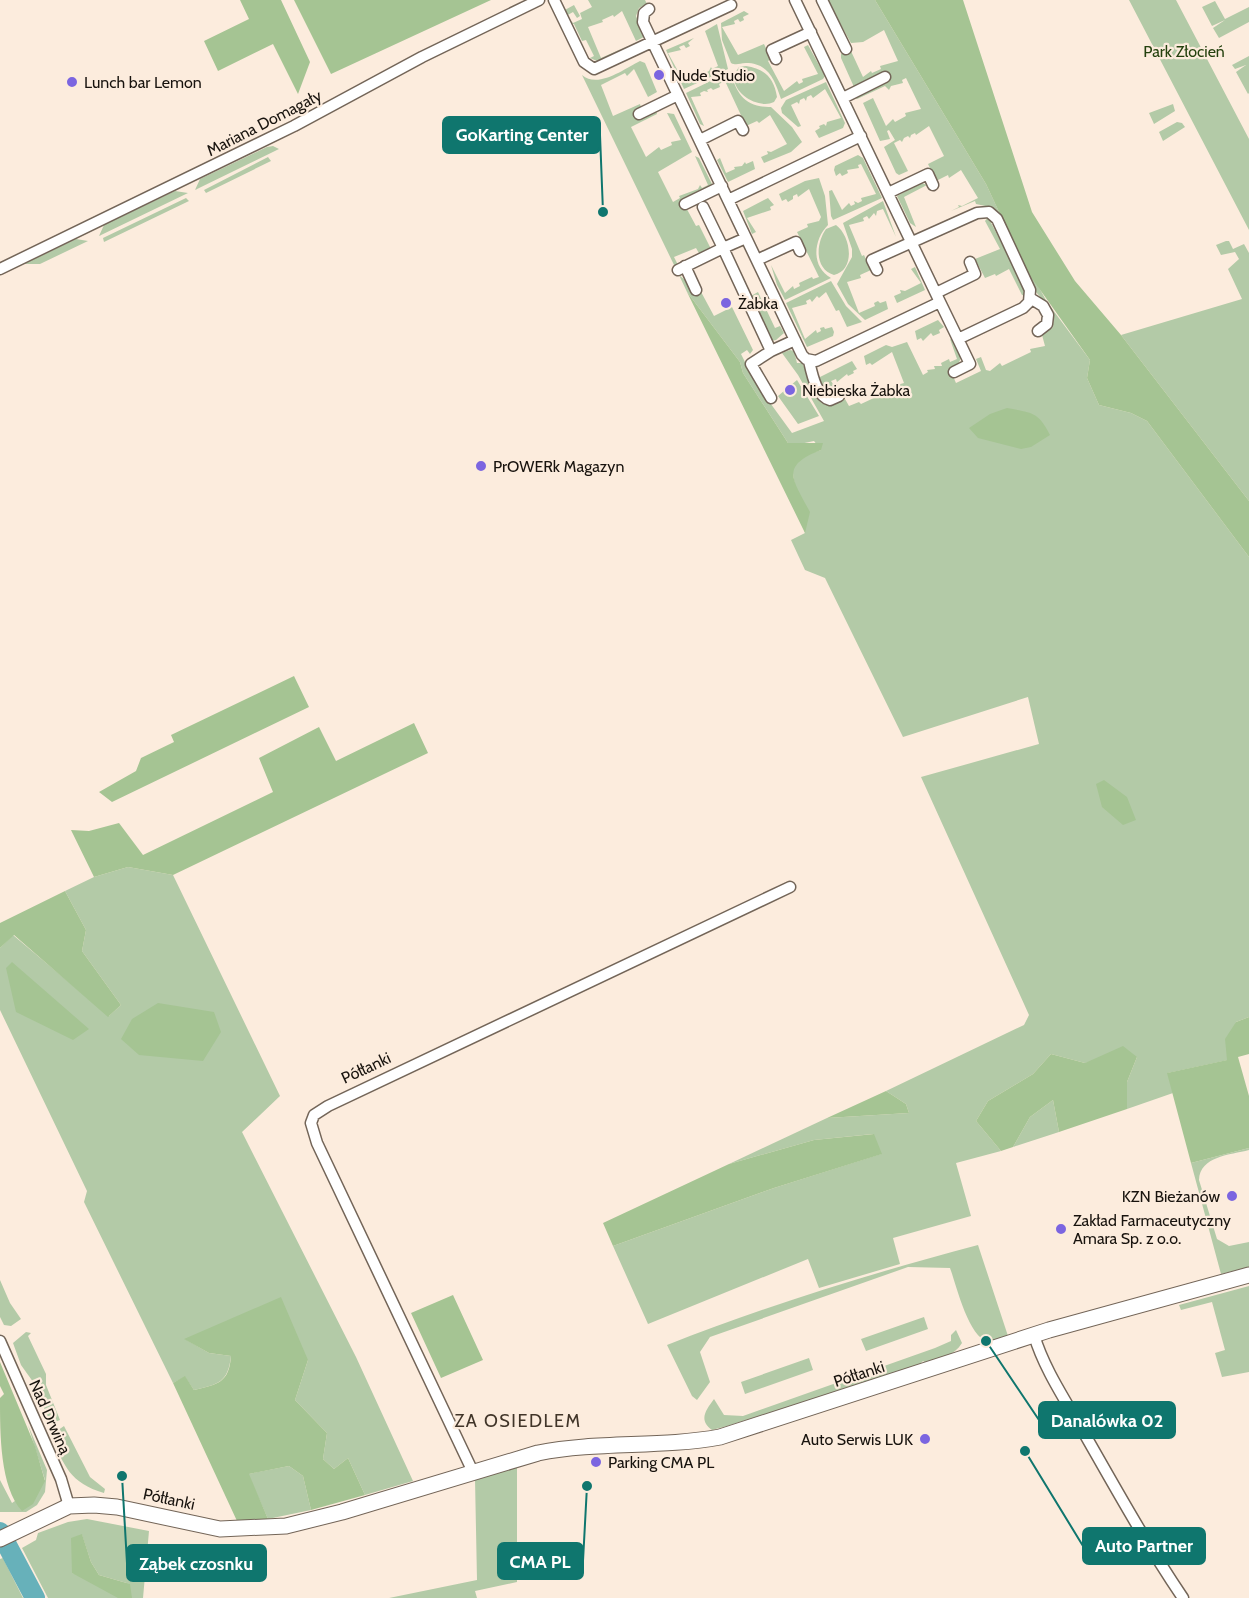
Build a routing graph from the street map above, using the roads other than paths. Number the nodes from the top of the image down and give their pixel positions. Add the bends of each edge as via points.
1 (539, 0) edge
2 (554, 0) edge
3 (795, 0) edge
4 (822, 0) edge
5 (734, 2) edge
6 (649, 9) dead end
7 (811, 32) junction
8 (653, 43) junction
9 (846, 49) dead end
10 (772, 50) dead end
11 (885, 77) dead end
12 (678, 95) junction
13 (843, 98) junction
14 (639, 114) dead end
15 (738, 121) dead end
16 (861, 136) junction
17 (700, 140) junction
18 (933, 185) dead end
19 (722, 186) junction
20 (888, 193) junction
21 (729, 200) junction
22 (684, 204) dead end
23 (703, 207) dead end
24 (746, 238) junction
25 (796, 242) dead end
26 (912, 243) junction
27 (723, 248) junction
28 (757, 260) junction
29 (872, 260) dead end
30 (970, 262) dead end
31 (0, 269) edge
32 (696, 290) dead end
33 (938, 297) junction
34 (1030, 298) junction
35 (1038, 330) dead end
36 (958, 339) junction
37 (795, 340) junction
38 (771, 351) junction
39 (809, 361) junction
40 (954, 372) dead end
41 (839, 396) dead end
42 (771, 398) dead end
43 (790, 887) dead end
44 (1249, 1275) edge
45 (1034, 1335) junction
46 (0, 1341) edge
47 (473, 1472) junction
48 (69, 1506) junction
49 (0, 1539) edge
50 (1183, 1598) edge

1 - 31 street, Mariana Domagały via 294,126
2 - 8 street via 591,69
3 - 7 street
4 - 9 street
5 - 8 street
6 - 8 street via 643,19
7 - 10 street
7 - 13 street
8 - 12 street
11 - 13 street
12 - 14 street
12 - 17 street
13 - 16 street
15 - 17 street
16 - 20 street
16 - 21 street
17 - 19 street
18 - 20 street via 927,174
19 - 21 street
19 - 22 street
20 - 26 street
21 - 24 street
23 - 27 street
24 - 27 street
24 - 28 street
25 - 28 street
26 - 29 street
26 - 33 street
26 - 34 street via 977,213 989,212 1001,228 1030,290
27 - 32 street via 682,268
27 - 38 street
28 - 37 street
30 - 33 street via 978,279
33 - 36 street
33 - 39 street via 818,360
34 - 35 street via 1043,306 1048,315 1047,324
34 - 36 street via 1023,308
36 - 40 street via 970,364
37 - 38 street
37 - 39 street
38 - 42 street via 749,361
39 - 41 street via 823,397 830,400
43 - 47 street, Półłanki via 314,1115 311,1122 317,1143
44 - 45 street, Półłanki
45 - 47 street, Półłanki via 720,1437 561,1449
45 - 50 street via 1039,1353 1082,1430
46 - 48 street, Nad Drwiną via 61,1479
47 - 48 street, Półłanki via 342,1512 268,1528 220,1529 117,1507
48 - 49 street, Półłanki

